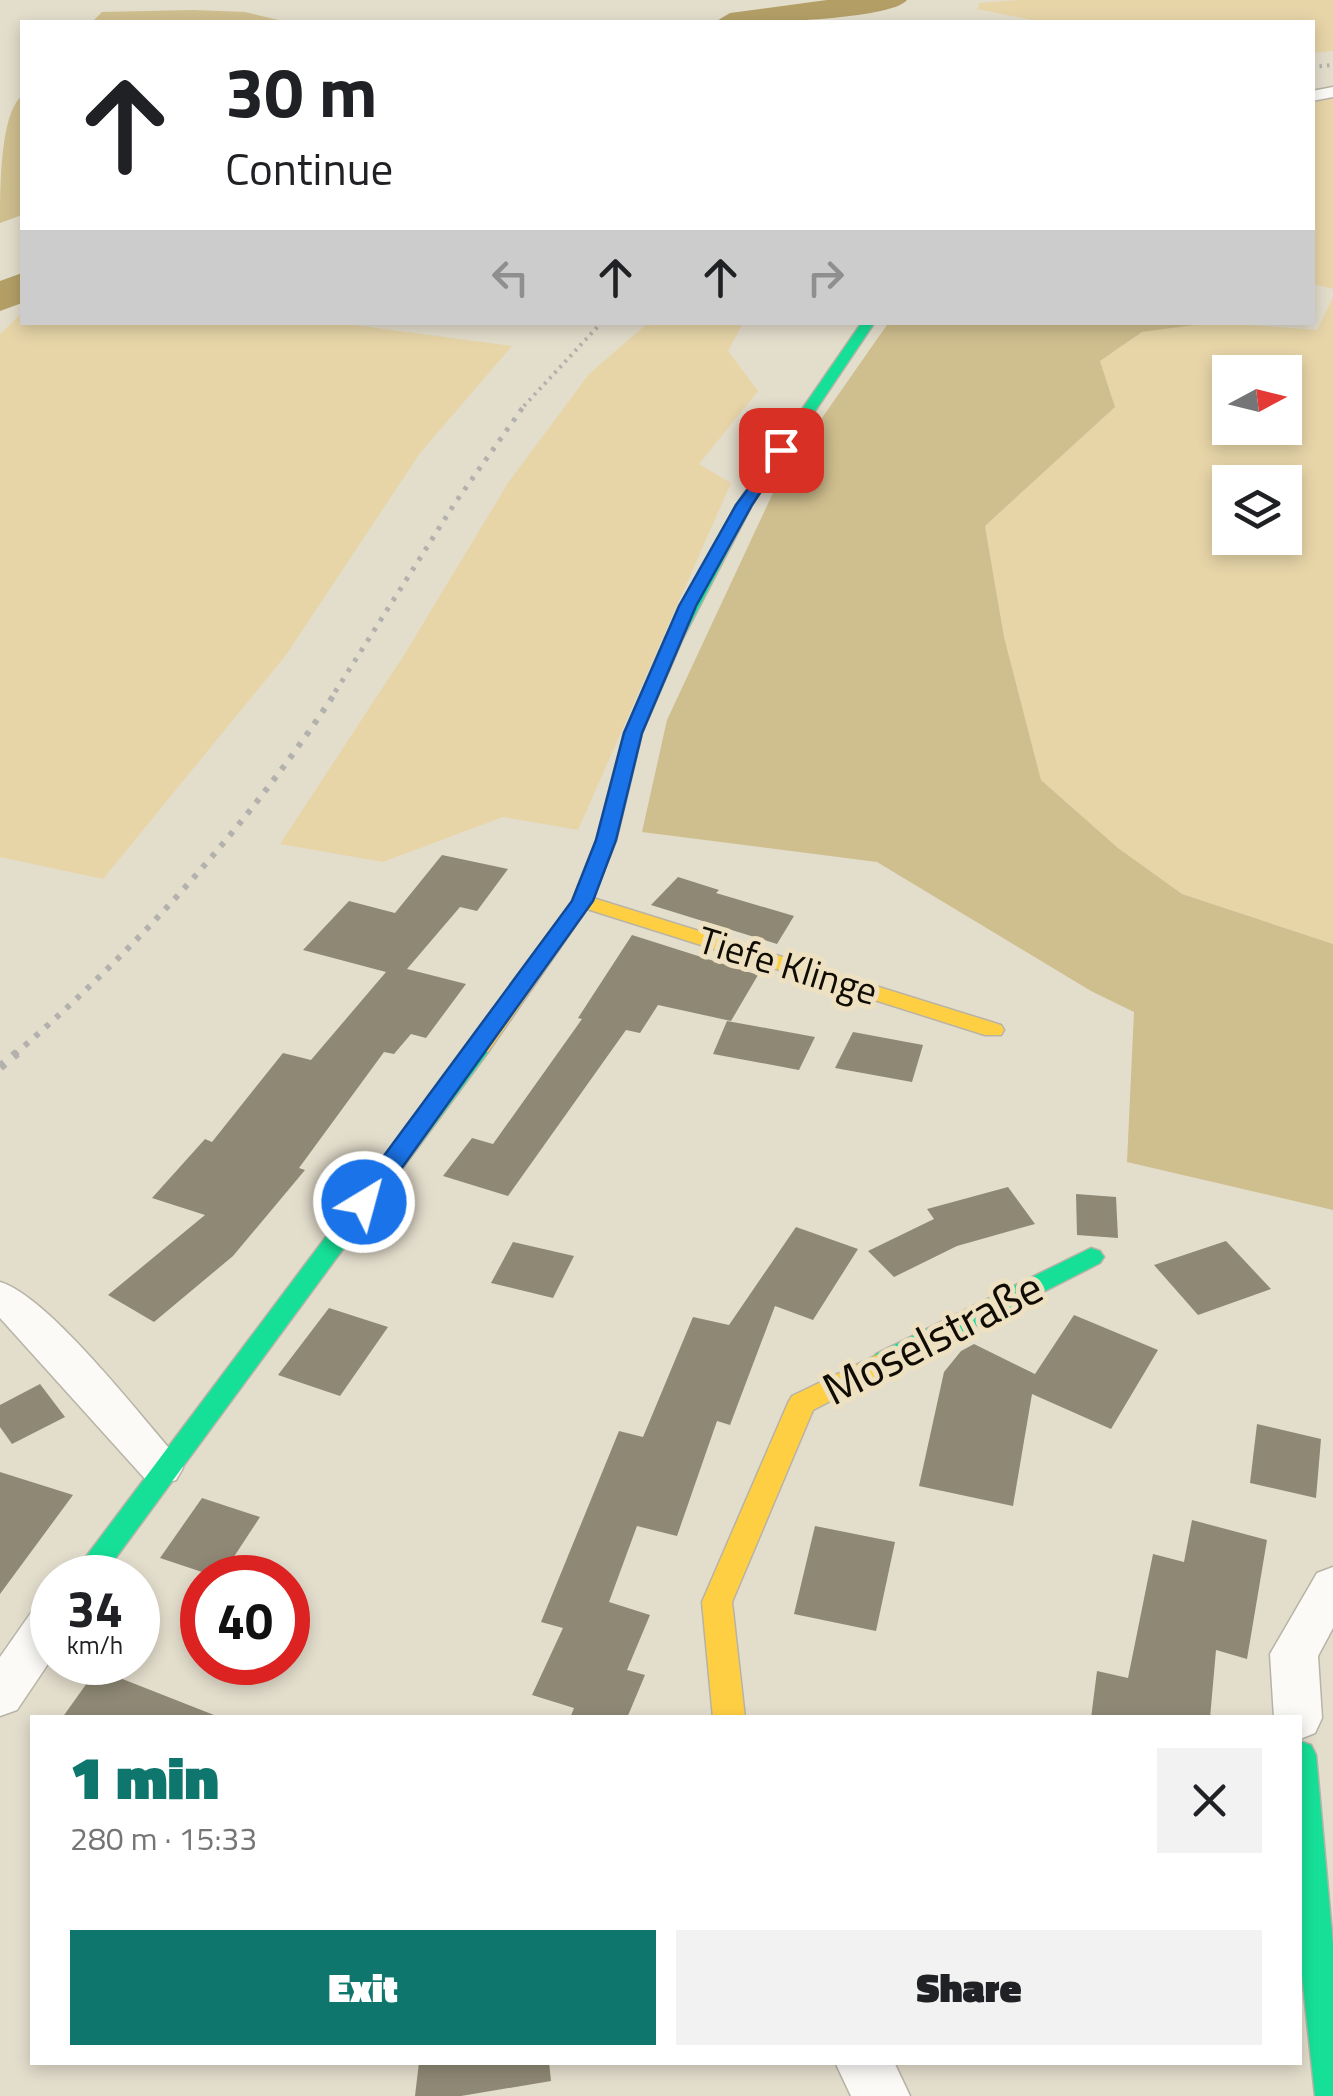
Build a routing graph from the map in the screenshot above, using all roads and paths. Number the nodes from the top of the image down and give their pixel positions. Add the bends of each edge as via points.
1 (867, 325) edge
2 (582, 901) junction
3 (993, 1030) dead end
4 (1091, 1257) dead end
5 (0, 1296) edge
6 (162, 1468) junction
7 (100, 1555) edge
8 (1333, 1586) edge
9 (30, 1652) edge
10 (0, 1695) edge
11 (729, 1715) edge
12 (1298, 1715) edge
13 (1302, 1789) edge
14 (865, 2065) edge
15 (882, 2096) edge
16 (1333, 2096) edge

1 - 2 street via 744,505 688,606 633,733 606,840
2 - 3 street, Tiefe Klinge
2 - 6 street via 454,1083
4 - 11 street, Moselstraße via 802,1403 717,1602
5 - 6 street
6 - 7 street
8 - 12 street via 1294,1654
9 - 10 street
13 - 16 street
14 - 15 street

